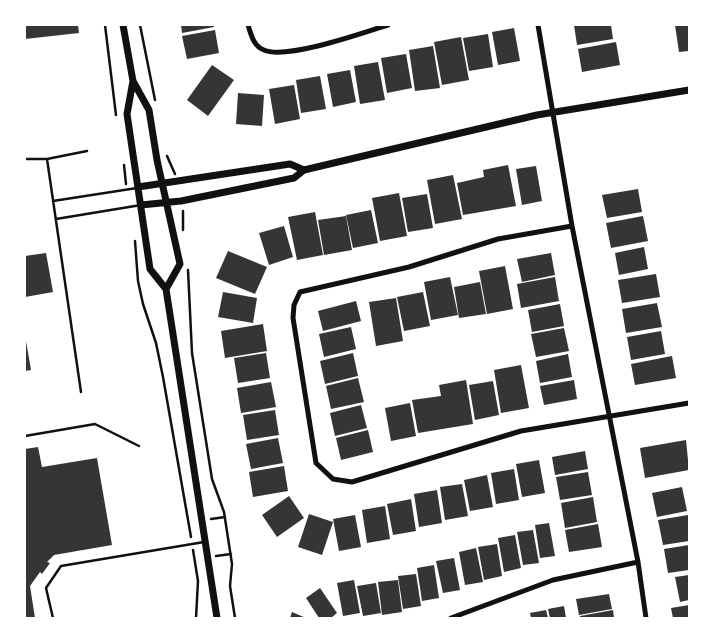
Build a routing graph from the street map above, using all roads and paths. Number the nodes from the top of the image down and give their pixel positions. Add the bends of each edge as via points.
1 (105, 25) edge
2 (123, 25) edge
3 (248, 25) edge
4 (388, 25) edge
5 (538, 25) edge
6 (133, 81) junction
7 (689, 90) edge
8 (552, 112) junction
9 (117, 123) dead end
10 (87, 151) dead end
11 (25, 159) edge
12 (47, 159) junction
13 (123, 159) dead end
14 (304, 170) junction
15 (124, 175) dead end
16 (163, 185) junction
17 (138, 187) junction
18 (53, 201) junction
19 (167, 202) junction
20 (141, 205) junction
21 (182, 208) dead end
22 (171, 217) junction
23 (184, 217) junction
24 (56, 219) junction
25 (572, 226) junction
26 (135, 233) dead end
27 (182, 234) dead end
28 (188, 264) dead end
29 (166, 289) junction
30 (81, 392) dead end
31 (689, 403) edge
32 (609, 417) junction
33 (25, 436) edge
34 (139, 446) dead end
35 (205, 542) junction
36 (192, 543) junction
37 (638, 562) junction
38 (52, 618) edge
39 (196, 618) edge
40 (217, 618) edge
41 (235, 618) edge
42 (450, 618) edge
43 (646, 618) edge

1 - 9 path
2 - 6 street
3 - 4 street via 255,43 263,50 280,53
5 - 8 street
6 - 16 street via 149,110
6 - 17 street via 127,114
7 - 8 street
8 - 14 street
8 - 25 street
10 - 12 lane
11 - 12 lane
12 - 18 lane
13 - 15 path
14 - 16 street via 290,164
14 - 19 street via 294,178
16 - 17 street
16 - 19 street
17 - 18 lane
17 - 20 street
18 - 24 lane
19 - 20 street
19 - 22 street
20 - 24 lane
20 - 29 street via 150,269
21 - 23 path
22 - 23 path
22 - 29 street via 180,264
23 - 27 path
24 - 30 lane
25 - 32 street
25 - 32 street via 498,239 409,267 300,292 293,318 316,463 333,479 352,482 521,431
26 - 36 path via 138,281 164,377
28 - 41 path via 192,353 212,479 224,512 232,564 230,586
29 - 35 street
31 - 32 street
32 - 37 street
33 - 34 lane via 95,424
35 - 36 lane
35 - 40 street
36 - 38 lane via 61,566 46,588
36 - 39 path via 198,581
37 - 42 street via 553,580
37 - 43 street

